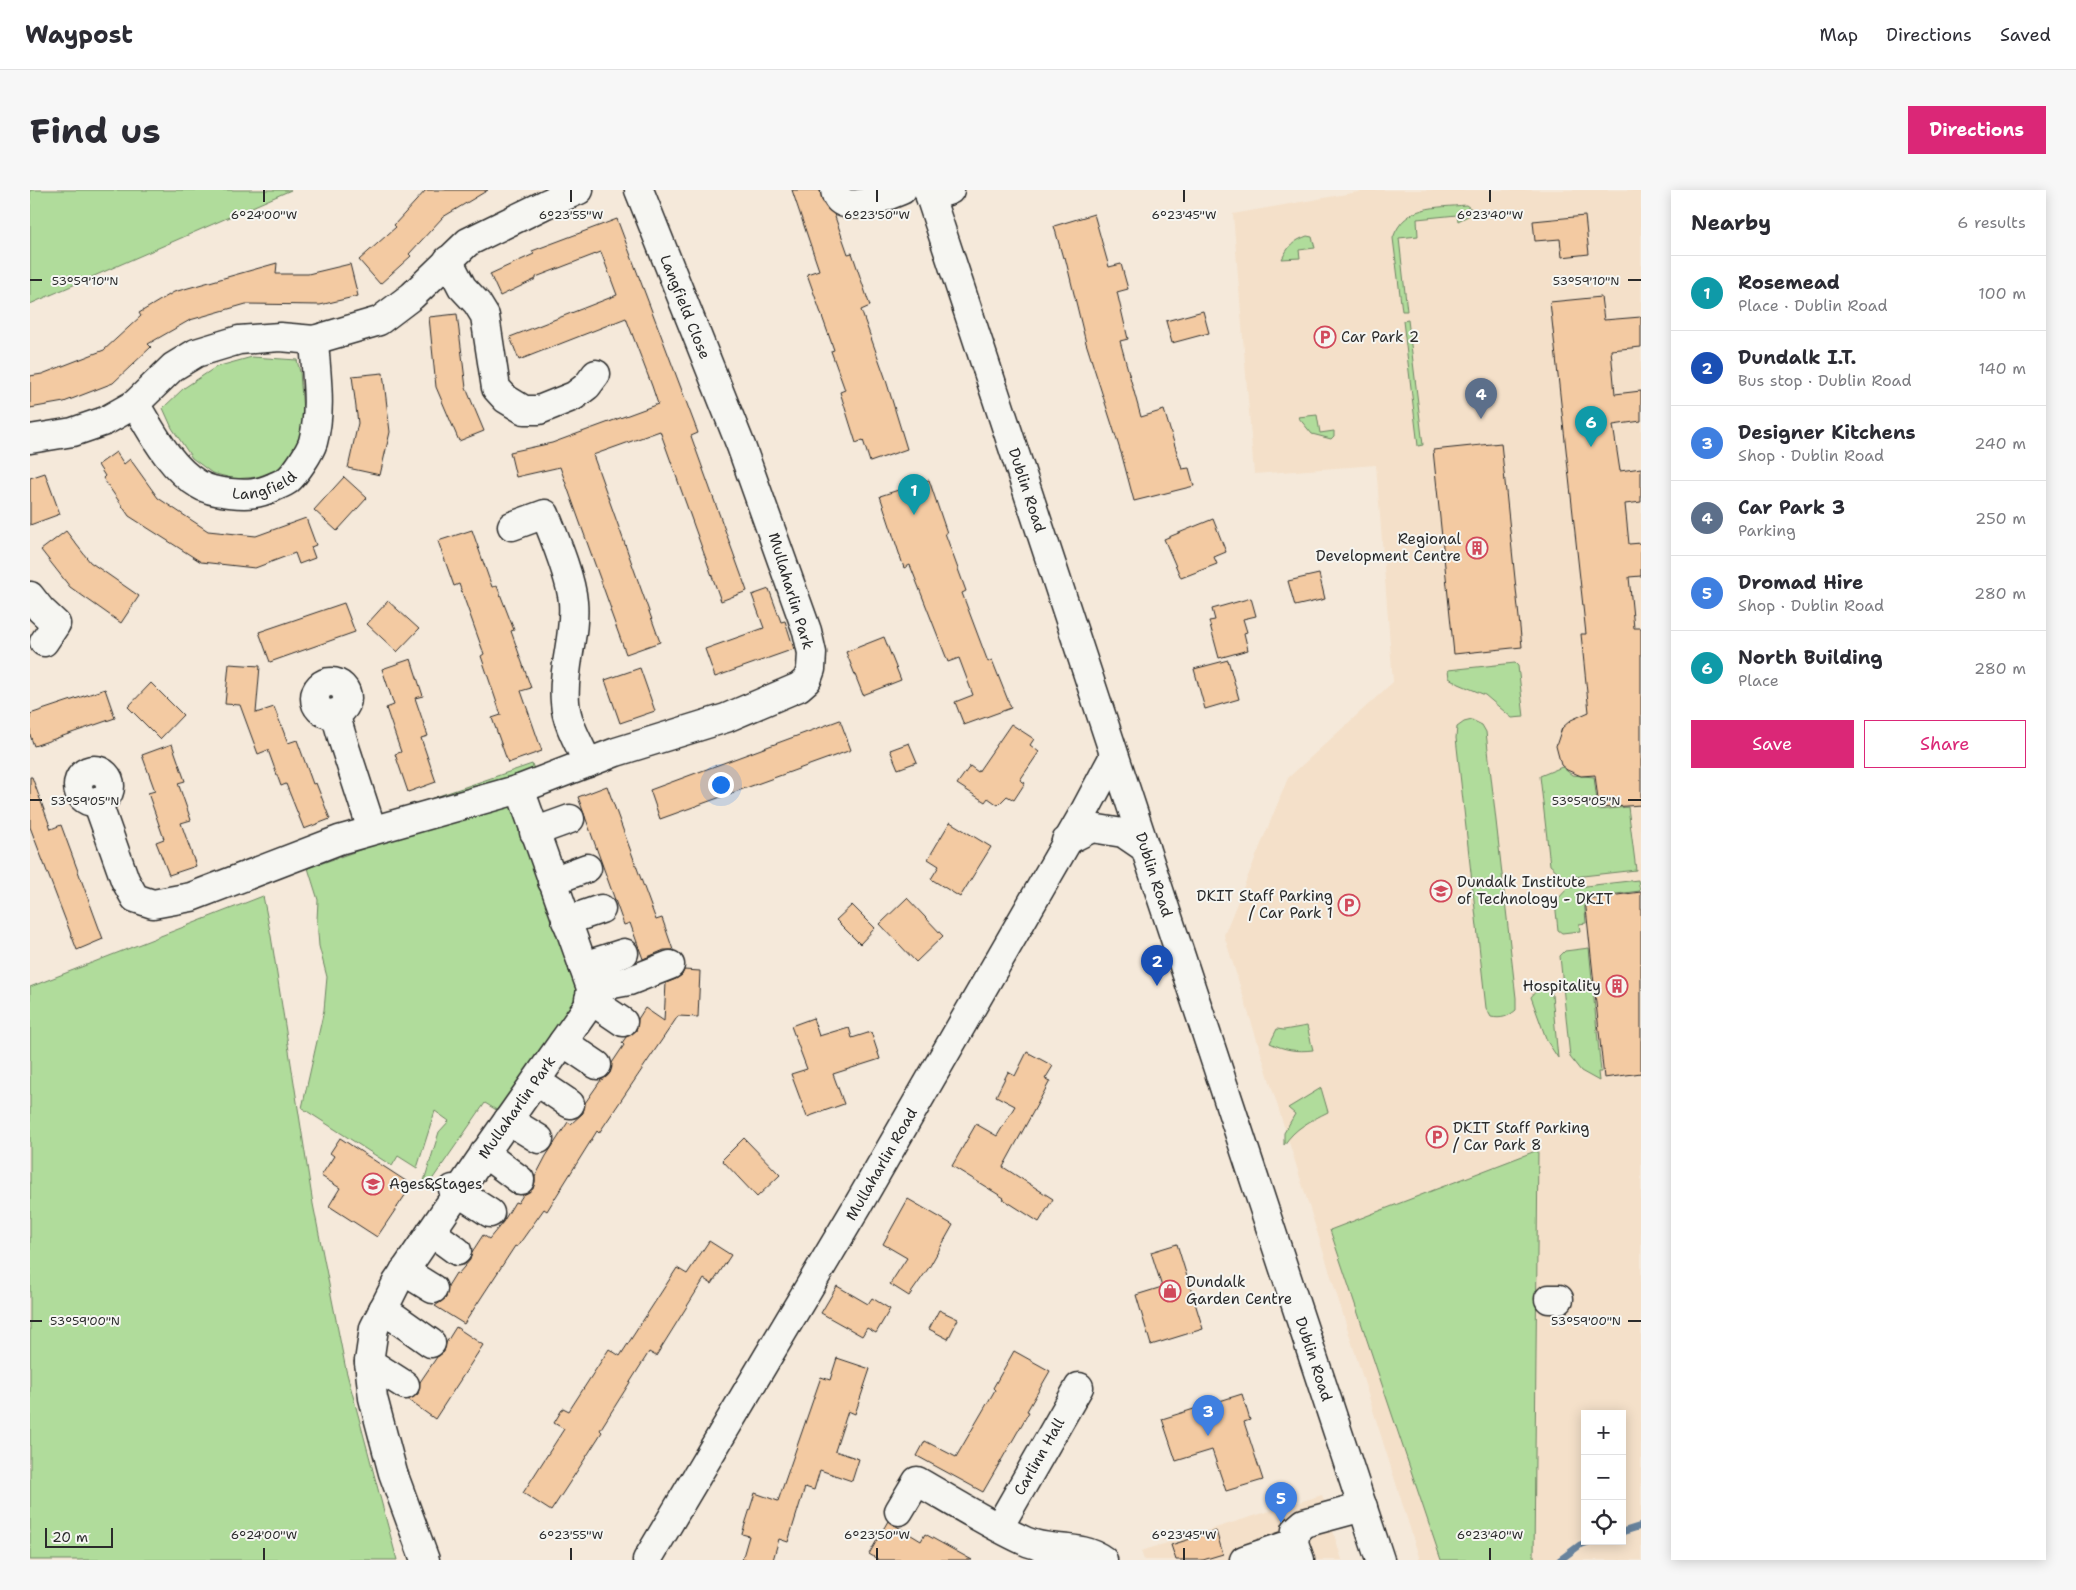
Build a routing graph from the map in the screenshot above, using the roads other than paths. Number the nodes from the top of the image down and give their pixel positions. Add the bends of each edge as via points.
1 (579, 190) edge
2 (639, 190) edge
3 (835, 190) edge
4 (902, 190) edge
5 (936, 192) edge
6 (448, 260) junction
7 (314, 340) junction
8 (596, 374) dead end
9 (135, 404) junction
10 (732, 424) joint
11 (30, 439) edge
12 (512, 526) dead end
13 (30, 596) edge
14 (44, 642) dead end
15 (335, 713) dead end
16 (1114, 756) junction
17 (588, 763) junction
18 (520, 789) junction
19 (97, 801) dead end
20 (570, 819) dead end
21 (372, 830) junction
22 (534, 832) junction
23 (1066, 841) junction
24 (1145, 848) junction
25 (587, 868) dead end
26 (552, 881) junction
27 (601, 909) dead end
28 (566, 921) junction
29 (624, 953) dead end
30 (670, 965) dead end
31 (588, 985) junction
32 (623, 1022) dead end
33 (563, 1042) junction
34 (597, 1064) dead end
35 (536, 1081) junction
36 (570, 1104) dead end
37 (508, 1120) junction
38 (539, 1139) dead end
39 (484, 1153) junction
40 (520, 1180) dead end
41 (456, 1190) junction
42 (490, 1213) dead end
43 (431, 1232) junction
44 (457, 1251) dead end
45 (404, 1270) junction
46 (433, 1289) dead end
47 (383, 1310) junction
48 (430, 1343) dead end
49 (368, 1362) junction
50 (405, 1386) dead end
51 (1079, 1387) dead end
52 (1364, 1507) junction
53 (899, 1511) dead end
54 (999, 1527) junction
55 (1297, 1551) edge
56 (425, 1560) edge
57 (646, 1560) edge
58 (1103, 1560) edge
59 (1244, 1560) edge
60 (1380, 1560) edge

1 - 6 street via 468,242
2 - 10 street, Langfield Close
3 - 4 street via 843,203 854,206
5 - 16 street, Dublin Road
6 - 7 street via 412,296 379,321
6 - 8 street via 462,287 485,316 496,388 506,400 524,410 539,410 574,396
7 - 9 street via 280,337 238,340 196,353 173,367
7 - 9 street, Langfield via 318,418 312,445 288,480 270,489 249,495 216,492 198,484 161,446
9 - 11 street via 106,421 74,432
10 - 17 street, Mullaharlin Park via 807,631 812,653 807,680 799,688 726,718
12 - 17 street via 545,514 558,550 573,600 565,703
13 - 14 street via 56,624
15 - 21 street
16 - 23 street, Mullaharlin Road
16 - 24 street, Dublin Road
17 - 18 street, Mullaharlin Park
18 - 21 street, Mullaharlin Park
18 - 22 street
19 - 21 street, Mullaharlin Park via 125,880 135,898 153,904 191,897
20 - 22 street
22 - 26 street
23 - 24 street via 1092,828 1123,833
23 - 57 street, Mullaharlin Road via 858,1205
24 - 52 street, Dublin Road
25 - 26 street
26 - 28 street
27 - 28 street
28 - 31 street
29 - 31 street
30 - 31 street via 629,981
31 - 32 street
31 - 33 street, Mullaharlin Park via 589,1005
33 - 34 street
33 - 35 street, Mullaharlin Park
35 - 36 street
35 - 37 street, Mullaharlin Park
37 - 38 street
37 - 39 street, Mullaharlin Park
39 - 40 street
39 - 41 street, Mullaharlin Park
41 - 42 street
41 - 43 street, Mullaharlin Park
43 - 44 street
43 - 45 street, Mullaharlin Park
45 - 46 street
45 - 47 street, Mullaharlin Park
47 - 48 street
47 - 49 street, Mullaharlin Park via 374,1328
49 - 50 street
49 - 56 street, Mullaharlin Park via 373,1398 393,1473
51 - 54 street, Carlinn Hall
52 - 55 street via 1304,1523 1296,1530
52 - 60 street, Dublin Road
53 - 54 street via 916,1481
54 - 58 street via 1026,1542 1078,1551
55 - 59 street

